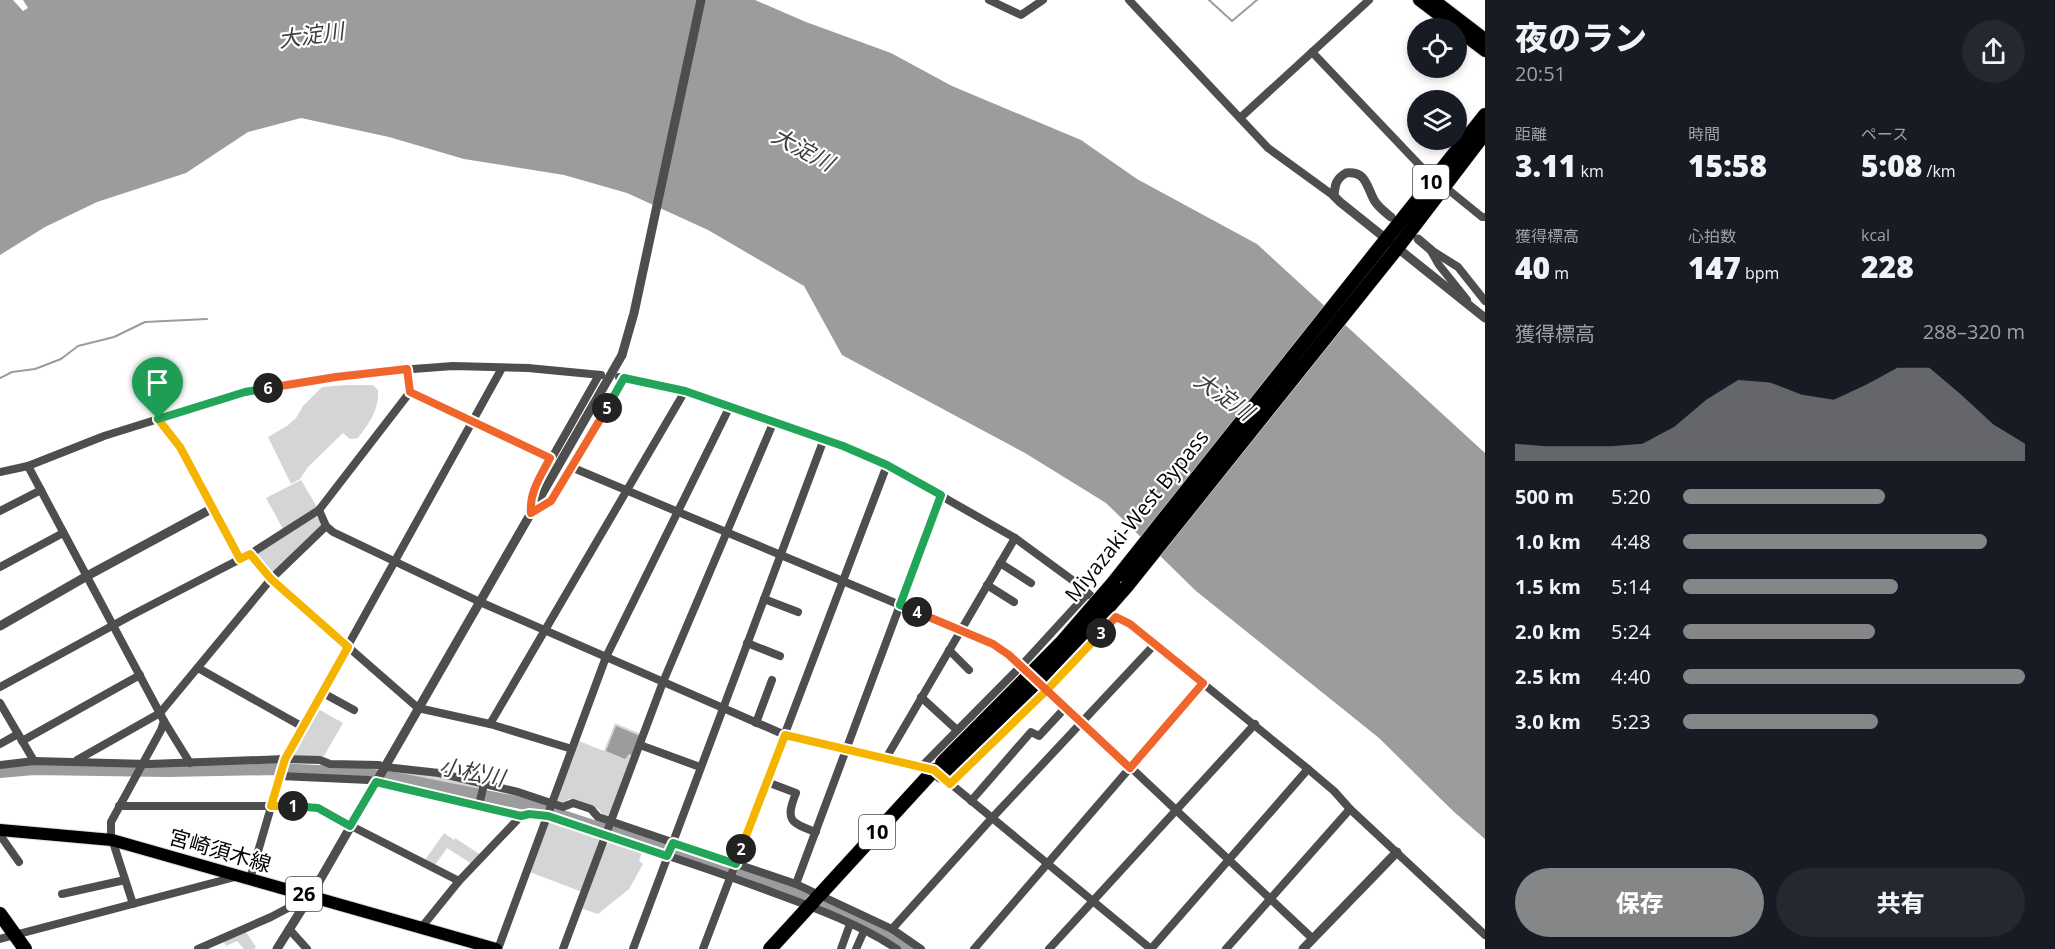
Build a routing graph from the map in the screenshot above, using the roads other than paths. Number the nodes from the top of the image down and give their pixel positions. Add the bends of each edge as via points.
1 (701, 0) edge
2 (989, 0) edge
3 (1043, 0) edge
4 (1129, 0) edge
5 (1369, 0) edge
6 (1419, 0) edge
7 (1434, 0) edge
8 (1449, 5) edge
9 (1442, 18) edge
10 (1467, 37) edge
11 (1485, 39) edge
12 (1485, 51) edge
13 (1312, 52) junction
14 (1485, 115) edge
15 (1240, 117) junction
16 (1485, 133) edge
17 (1428, 174) dead end
18 (1450, 191) dead end
19 (1334, 195) junction
20 (1391, 217) dead end
21 (1485, 217) edge
22 (1418, 239) dead end
23 (1382, 243) junction
24 (1431, 250) junction
25 (1394, 252) junction
26 (1485, 301) edge
27 (1475, 309) junction
28 (1485, 318) edge
29 (502, 368) junction
30 (407, 369) junction
31 (685, 391) junction
32 (410, 392) junction
33 (730, 406) junction
34 (158, 419) junction
35 (474, 421) junction
36 (774, 421) junction
37 (824, 439) junction
38 (550, 458) junction
39 (887, 465) junction
40 (27, 466) junction
41 (571, 467) junction
42 (0, 472) edge
43 (41, 490) junction
44 (626, 491) junction
45 (941, 495) junction
46 (213, 508) junction
47 (319, 510) junction
48 (0, 511) edge
49 (678, 512) junction
50 (531, 513) junction
51 (326, 526) junction
52 (63, 533) junction
53 (728, 533) junction
54 (1015, 538) junction
55 (250, 554) junction
56 (780, 555) junction
57 (240, 559) junction
58 (395, 562) junction
59 (1000, 563) junction
60 (0, 567) edge
61 (87, 576) junction
62 (271, 579) junction
63 (843, 582) junction
64 (1031, 583) dead end
65 (987, 585) junction
66 (1088, 593) junction
67 (764, 599) junction
68 (480, 602) junction
69 (1014, 602) dead end
70 (900, 605) junction
71 (798, 612) dead end
72 (1116, 617) junction
73 (114, 625) junction
74 (0, 626) edge
75 (544, 630) junction
76 (960, 630) junction
77 (747, 643) junction
78 (1155, 644) junction
79 (348, 647) junction
80 (949, 650) junction
81 (780, 656) dead end
82 (606, 657) junction
83 (1022, 665) junction
84 (198, 668) junction
85 (969, 670) dead end
86 (140, 675) junction
87 (772, 680) dead end
88 (663, 682) junction
89 (1203, 683) junction
90 (0, 687) edge
91 (1047, 690) junction
92 (323, 693) junction
93 (921, 697) junction
94 (0, 703) edge
95 (418, 708) junction
96 (723, 708) junction
97 (1066, 708) junction
98 (354, 710) dead end
99 (162, 717) junction
100 (756, 723) junction
101 (1083, 723) junction
102 (490, 724) junction
103 (1255, 724) junction
104 (303, 727) junction
105 (957, 730) junction
106 (785, 735) junction
107 (20, 737) junction
108 (0, 744) edge
109 (640, 745) junction
110 (572, 749) junction
111 (846, 750) junction
112 (285, 759) junction
113 (885, 760) junction
114 (34, 761) junction
115 (75, 761) junction
116 (190, 763) junction
117 (143, 764) junction
118 (0, 765) edge
119 (385, 767) junction
120 (700, 767) junction
121 (1130, 768) junction
122 (1308, 769) junction
123 (936, 775) junction
124 (280, 777) junction
125 (377, 781) junction
126 (767, 782) junction
127 (484, 784) junction
128 (971, 801) junction
129 (552, 804) junction
130 (479, 805) junction
131 (271, 806) junction
132 (119, 807) junction
133 (1350, 808) junction
134 (1176, 810) junction
135 (521, 816) junction
136 (548, 816) junction
137 (992, 818) junction
138 (610, 822) junction
139 (350, 826) junction
140 (0, 830) edge
141 (816, 832) junction
142 (0, 835) edge
143 (605, 836) junction
144 (112, 840) junction
145 (673, 843) junction
146 (1397, 852) junction
147 (667, 856) junction
148 (1229, 860) junction
149 (19, 862) dead end
150 (736, 864) junction
151 (1047, 865) junction
152 (237, 876) junction
153 (731, 876) junction
154 (250, 879) junction
155 (125, 880) junction
156 (459, 881) junction
157 (796, 884) junction
158 (62, 894) dead end
159 (310, 896) junction
160 (1270, 899) junction
161 (819, 901) junction
162 (1092, 901) junction
163 (133, 904) junction
164 (0, 914) edge
165 (850, 924) junction
166 (421, 928) junction
167 (289, 929) junction
168 (892, 929) junction
169 (864, 931) junction
170 (1485, 935) edge
171 (7, 938) edge
172 (1313, 939) junction
173 (25, 949) edge
174 (198, 949) edge
175 (277, 949) edge
176 (307, 949) edge
177 (497, 949) edge
178 (563, 949) edge
179 (633, 949) edge
180 (703, 949) edge
181 (770, 949) edge
182 (782, 949) edge
183 (841, 949) edge
184 (856, 949) edge
185 (897, 949) edge
186 (921, 949) edge
187 (974, 949) edge
188 (1049, 949) edge
189 (1151, 949) edge
190 (1226, 949) edge
191 (1303, 949) edge

1 - 50 street, bridge via 624,348
2 - 3 street via 1021,15
4 - 15 street
5 - 13 street
6 - 9 main road
7 - 8 main road
8 - 11 main road
10 - 12 main road
13 - 15 street
13 - 17 street
14 - 23 highway, Miyazaki-West Bypass / 10
15 - 19 street via 1268,148
16 - 25 highway, Miyazaki-West Bypass / 10
18 - 21 street
19 - 20 street via 1335,184 1346,172 1360,175 1367,181 1375,202
19 - 23 street
22 - 24 street
23 - 25 street
23 - 123 highway, Miyazaki-West Bypass / 10, bridge via 1106,591
24 - 26 street via 1458,267
24 - 27 street
25 - 27 street
25 - 123 highway, Miyazaki-West Bypass / 10, bridge via 1070,651
27 - 28 street
29 - 30 street
29 - 35 street
29 - 38 street via 600,375
30 - 32 street
30 - 34 street via 245,392
31 - 33 street
31 - 41 street via 622,377
31 - 44 street
32 - 35 street
32 - 47 street
33 - 36 street
33 - 49 street
34 - 40 street
34 - 46 street via 180,447
35 - 38 street
35 - 58 street
36 - 37 street
36 - 53 street
37 - 39 street
37 - 56 street
38 - 50 street via 533,491
39 - 45 street
39 - 63 street
40 - 42 street
40 - 43 street
41 - 44 street
41 - 50 street via 551,501
43 - 48 street
43 - 52 street
44 - 49 street
44 - 75 street
45 - 54 street
45 - 70 street
46 - 57 street
46 - 61 street
47 - 51 street
47 - 55 street
49 - 53 street
49 - 82 street
50 - 68 street
51 - 58 street
51 - 62 street
52 - 60 street
52 - 61 street
53 - 56 street
53 - 88 street
54 - 59 street
54 - 66 street
55 - 57 street
55 - 62 street
56 - 63 street
56 - 67 street
57 - 73 street
58 - 68 street
58 - 79 street
59 - 64 street
59 - 65 street
61 - 73 street
61 - 74 street
62 - 79 street
62 - 84 street
63 - 70 street
63 - 106 street
65 - 69 street
65 - 76 street
66 - 72 street
66 - 83 street
67 - 71 street
67 - 77 street
68 - 75 street
68 - 95 street
70 - 76 street
70 - 111 street
72 - 78 street
72 - 91 street
73 - 86 street
73 - 90 street
75 - 82 street
75 - 102 street
76 - 80 street
76 - 83 street via 993,644
77 - 81 street
77 - 96 street
78 - 89 street
78 - 101 street
79 - 92 street
79 - 95 street
80 - 85 street
80 - 93 street
82 - 88 street
82 - 110 street
83 - 91 street
83 - 105 street
84 - 99 street
84 - 104 street
86 - 99 street
86 - 107 street
87 - 100 street
88 - 96 street
88 - 109 street
89 - 103 street
89 - 121 street
91 - 97 street
91 - 123 street
92 - 98 street
92 - 104 street
93 - 105 street
93 - 113 street
94 - 107 street
95 - 102 street
95 - 119 street
96 - 100 street
96 - 120 street
97 - 101 street
97 - 128 street via 1039,736 1031,732
99 - 115 street
99 - 116 street
99 - 117 street via 161,730
100 - 106 street
101 - 121 street
101 - 137 street
102 - 110 street
103 - 122 street
103 - 134 street
104 - 112 street
105 - 123 street
106 - 111 street
106 - 126 street
107 - 108 street
107 - 114 street
109 - 120 street
109 - 138 street
110 - 129 street
111 - 113 street
111 - 141 street
112 - 116 street
112 - 119 street
112 - 124 street
113 - 123 street
114 - 115 street
114 - 118 street
115 - 117 street
116 - 117 street
117 - 132 street
119 - 125 street
119 - 127 street via 439,772
120 - 145 street
121 - 134 street
121 - 151 street
122 - 133 street
122 - 148 street
123 - 128 street
123 - 161 highway, Miyazaki-West Bypass / 10
124 - 125 street
124 - 131 street
125 - 130 street
125 - 139 street
126 - 141 street via 796,793 789,809 792,820
126 - 150 street
127 - 129 street
127 - 130 street
128 - 137 street
129 - 136 street
129 - 138 street via 564,807 573,803
130 - 135 street
131 - 132 street
131 - 139 street via 318,808
131 - 154 street
132 - 144 street via 111,822
133 - 146 street
133 - 160 street
134 - 148 street
134 - 162 street
135 - 136 street
135 - 156 street
136 - 143 street
136 - 177 street
137 - 151 street
137 - 168 street
138 - 143 street
138 - 145 street
139 - 156 street
139 - 159 street
140 - 144 main road, 宮崎須木線 / 26
141 - 157 street
142 - 149 street
143 - 147 street
143 - 178 street
144 - 152 main road, 宮崎須木線 / 26
144 - 155 street
145 - 147 street
145 - 150 street
146 - 170 street
146 - 172 street
147 - 153 street
147 - 179 street
148 - 160 street
148 - 189 street
150 - 153 street
150 - 157 street
151 - 162 street
151 - 187 street
152 - 154 main road, 宮崎須木線 / 26
152 - 163 street
153 - 161 street
153 - 180 street
154 - 159 main road, 宮崎須木線 / 26
155 - 158 street
155 - 163 street
156 - 166 street
157 - 161 street
159 - 166 main road, 宮崎須木線 / 26
159 - 167 street
159 - 174 street
160 - 172 street
160 - 190 street
161 - 165 street
161 - 168 street
161 - 181 highway, 10
161 - 182 highway, 10
162 - 188 street
162 - 189 street
163 - 171 street
164 - 171 highway
165 - 169 street
165 - 183 street
166 - 177 main road, 宮崎須木線 / 26
167 - 175 street
167 - 176 street
168 - 186 street
169 - 184 street
169 - 185 street
171 - 173 highway
172 - 191 street

